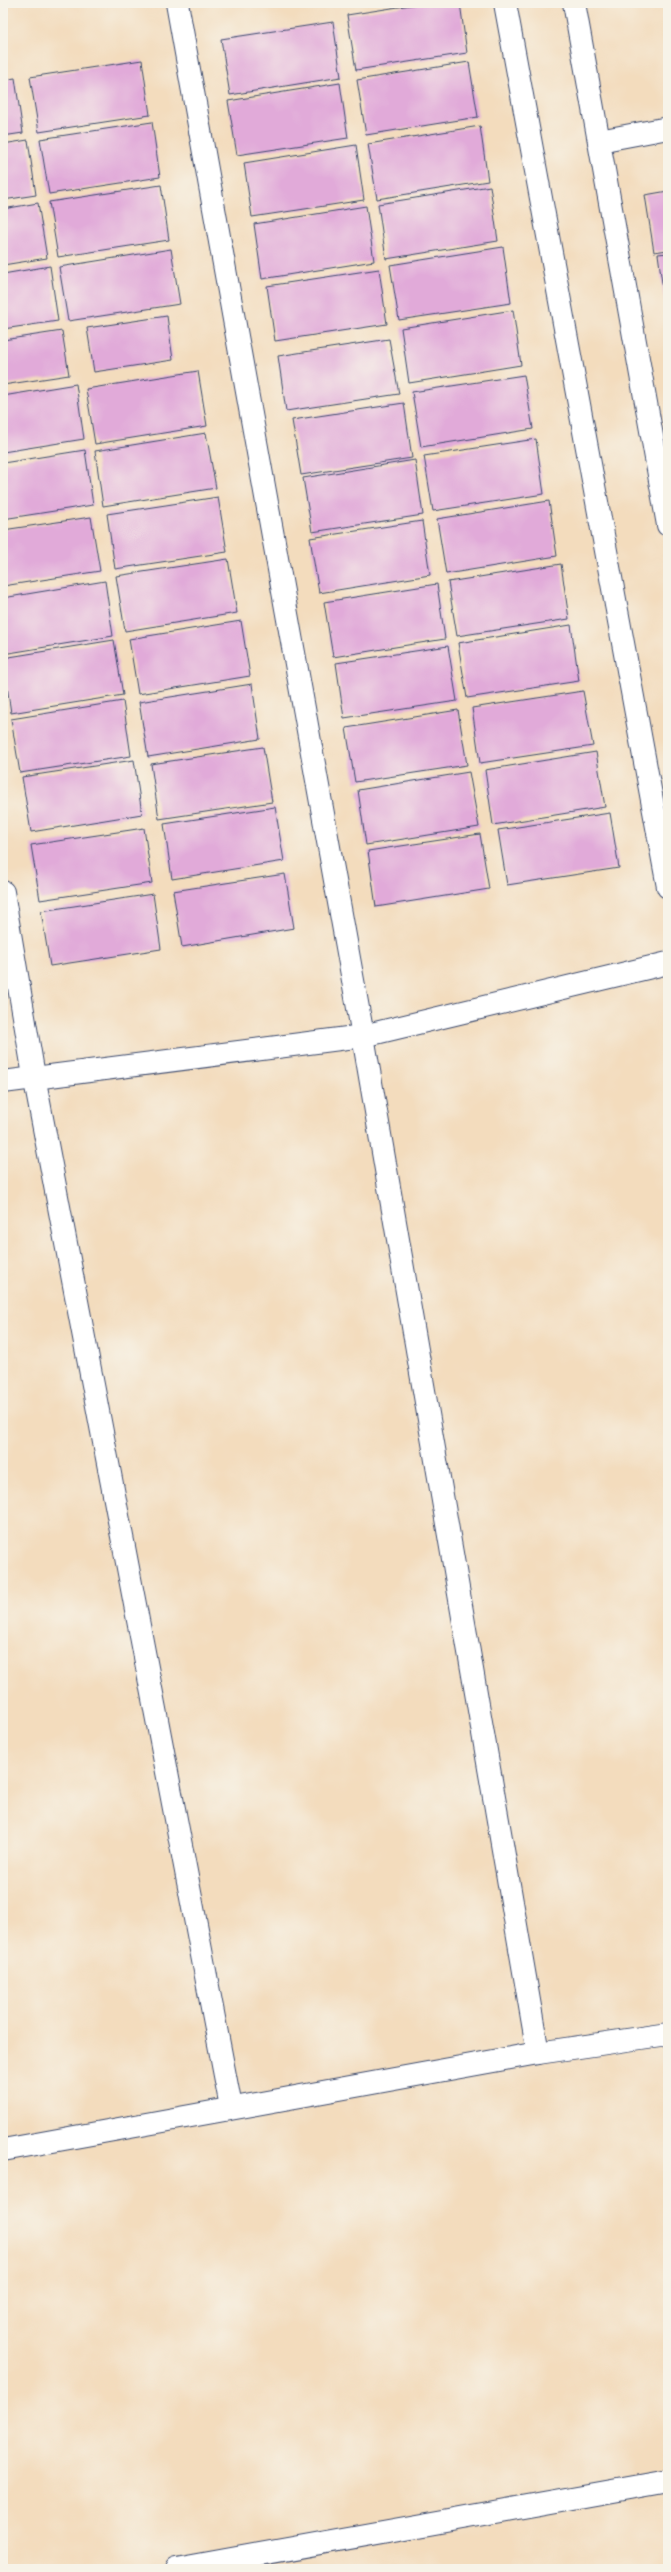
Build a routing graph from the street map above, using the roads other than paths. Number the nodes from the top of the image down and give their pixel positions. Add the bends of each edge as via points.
1 (177, 3) edge
2 (505, 3) edge
3 (574, 3) edge
4 (668, 128) edge
5 (599, 141) junction
6 (668, 524) edge
7 (668, 887) edge
8 (3, 892) edge
9 (668, 963) edge
10 (364, 1036) junction
11 (34, 1076) junction
12 (3, 1082) edge
13 (668, 2034) edge
14 (538, 2053) junction
15 (231, 2108) junction
16 (3, 2150) edge
17 (668, 2481) edge
18 (176, 2569) edge

1 - 10 street
2 - 7 street
3 - 5 street
4 - 5 street
5 - 6 street
8 - 11 street
9 - 10 street
10 - 11 street
10 - 14 street
11 - 12 street
11 - 15 street
13 - 14 street
14 - 15 street
15 - 16 street
17 - 18 street

